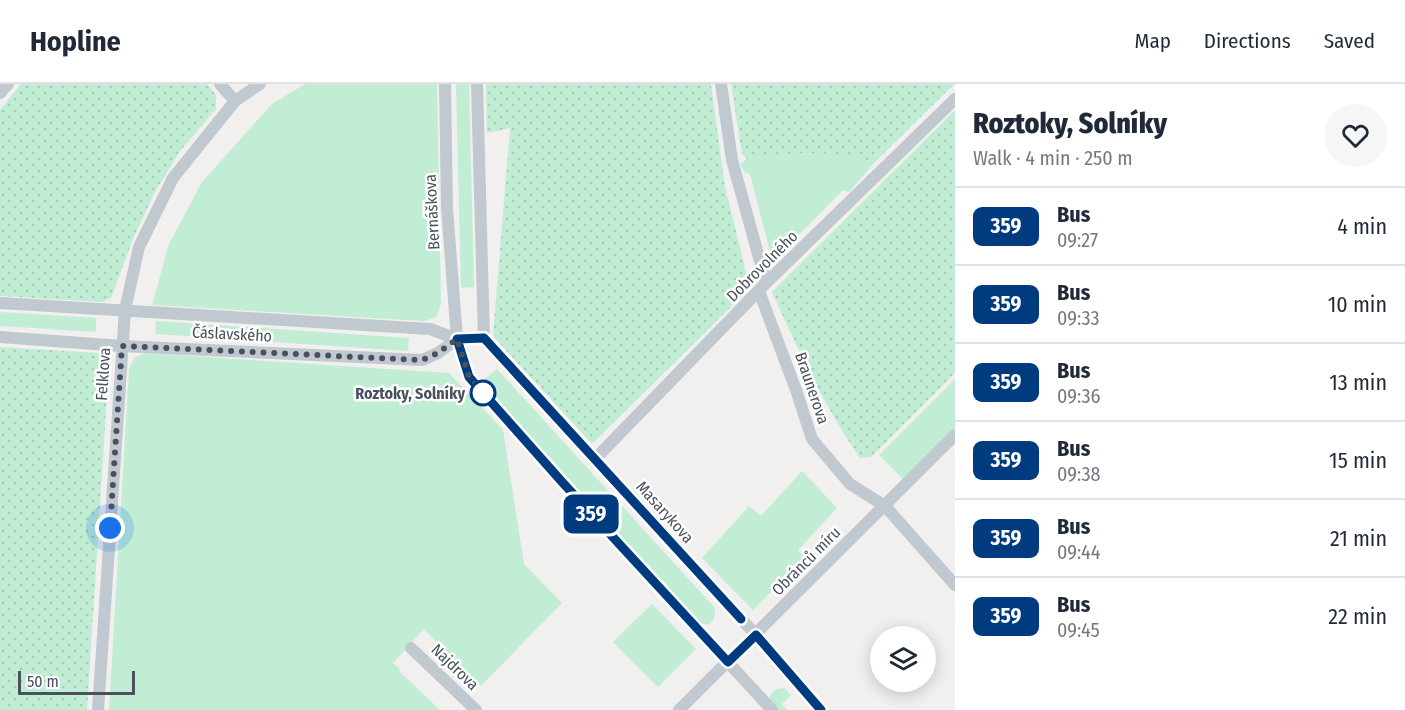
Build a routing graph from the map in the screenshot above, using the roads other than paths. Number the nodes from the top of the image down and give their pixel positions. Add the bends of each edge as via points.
1 (8, 84) edge
2 (220, 84) edge
3 (260, 84) edge
4 (445, 84) edge
5 (477, 84) edge
6 (721, 84) edge
7 (0, 93) edge
8 (955, 99) edge
9 (235, 101) junction
10 (763, 287) junction
11 (0, 303) edge
12 (124, 310) junction
13 (0, 337) edge
14 (484, 338) junction
15 (457, 339) junction
16 (122, 346) junction
17 (955, 435) edge
18 (595, 459) junction
19 (885, 506) junction
20 (955, 585) edge
21 (756, 635) junction
22 (411, 648) dead end
23 (728, 662) junction
24 (98, 710) edge
25 (476, 710) edge
26 (679, 710) edge
27 (772, 710) edge
28 (821, 710) edge

1 - 7 street
2 - 9 street
3 - 9 street, Felklova
4 - 15 street, Bernáškova via 447,208
5 - 14 street
6 - 10 street, Braunerova via 732,160
8 - 10 street, Dobrovolného
9 - 12 street, Felklova via 173,178 139,247
10 - 18 street, Dobrovolného
10 - 19 street, Braunerova via 812,439 850,483
11 - 12 street, Čáslavského
12 - 15 street, Čáslavského via 430,329
12 - 16 street, Felklova
13 - 16 street, Čáslavského
14 - 15 street, Čáslavského
14 - 18 street, Masarykova
15 - 16 street, Čáslavského via 422,360
15 - 23 street via 469,377
16 - 24 street, Felklova
17 - 19 street, Obránců míru
18 - 21 street, Masarykova
19 - 20 street, Braunerova
19 - 21 street, Obránců míru
21 - 23 street, Obránců míru
21 - 28 street, Masarykova
22 - 25 street, Najdrova
23 - 26 street, Obránců míru
23 - 27 street

